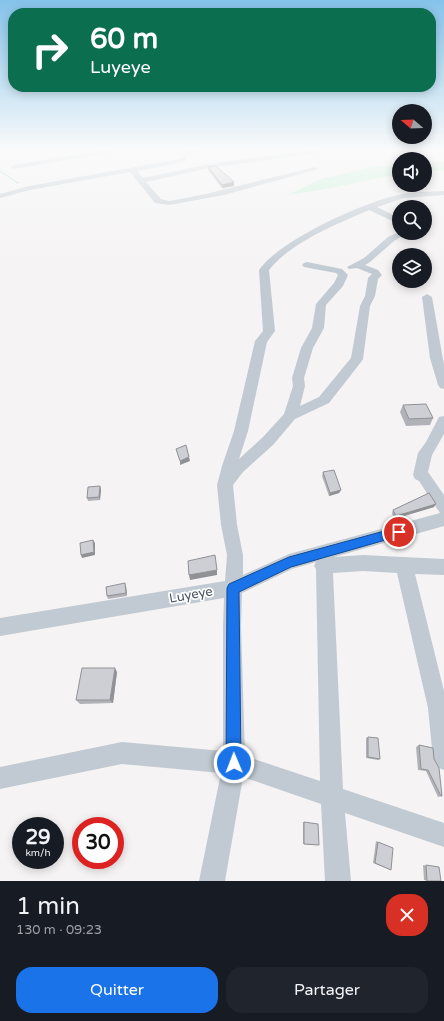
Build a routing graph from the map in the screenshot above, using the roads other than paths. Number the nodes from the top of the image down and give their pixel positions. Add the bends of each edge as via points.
1 (21, 190) edge
2 (149, 190) edge
3 (233, 190) edge
4 (444, 193) edge
5 (0, 196) edge
6 (369, 207) junction
7 (392, 218) edge
8 (392, 240) edge
9 (307, 265) dead end
10 (357, 265) junction
11 (334, 270) junction
12 (427, 297) dead end
13 (444, 385) edge
14 (290, 416) junction
15 (444, 420) edge
16 (225, 485) junction
17 (444, 508) edge
18 (444, 519) edge
19 (323, 559) junction
20 (404, 565) junction
21 (444, 567) edge
22 (233, 588) junction
23 (0, 627) edge
24 (444, 759) edge
25 (234, 763) junction
26 (0, 778) edge
27 (332, 797) junction
28 (444, 835) edge
29 (212, 881) edge
30 (338, 881) edge

1 - 5 street
2 - 3 street via 158,201 169,203
4 - 6 street via 400,197
6 - 7 street
6 - 16 street via 319,231 271,260 263,271 269,331 261,340 241,431
8 - 10 street
9 - 11 street
10 - 11 street
10 - 14 street via 377,275 373,278 370,296 365,306 357,359 324,400
11 - 14 street via 342,273 341,280 321,304 318,328 312,336 303,361
12 - 13 street via 436,358
14 - 16 street
15 - 17 street via 426,453 420,475 424,477
16 - 22 street via 235,555
18 - 19 street, Luyeye
19 - 20 street
19 - 22 street, Luyeye via 289,562
19 - 27 street
20 - 21 street
20 - 24 street via 438,708
22 - 23 street, Luyeye
22 - 25 street
25 - 26 street via 122,753
25 - 27 street
25 - 29 street
27 - 28 street
27 - 30 street

